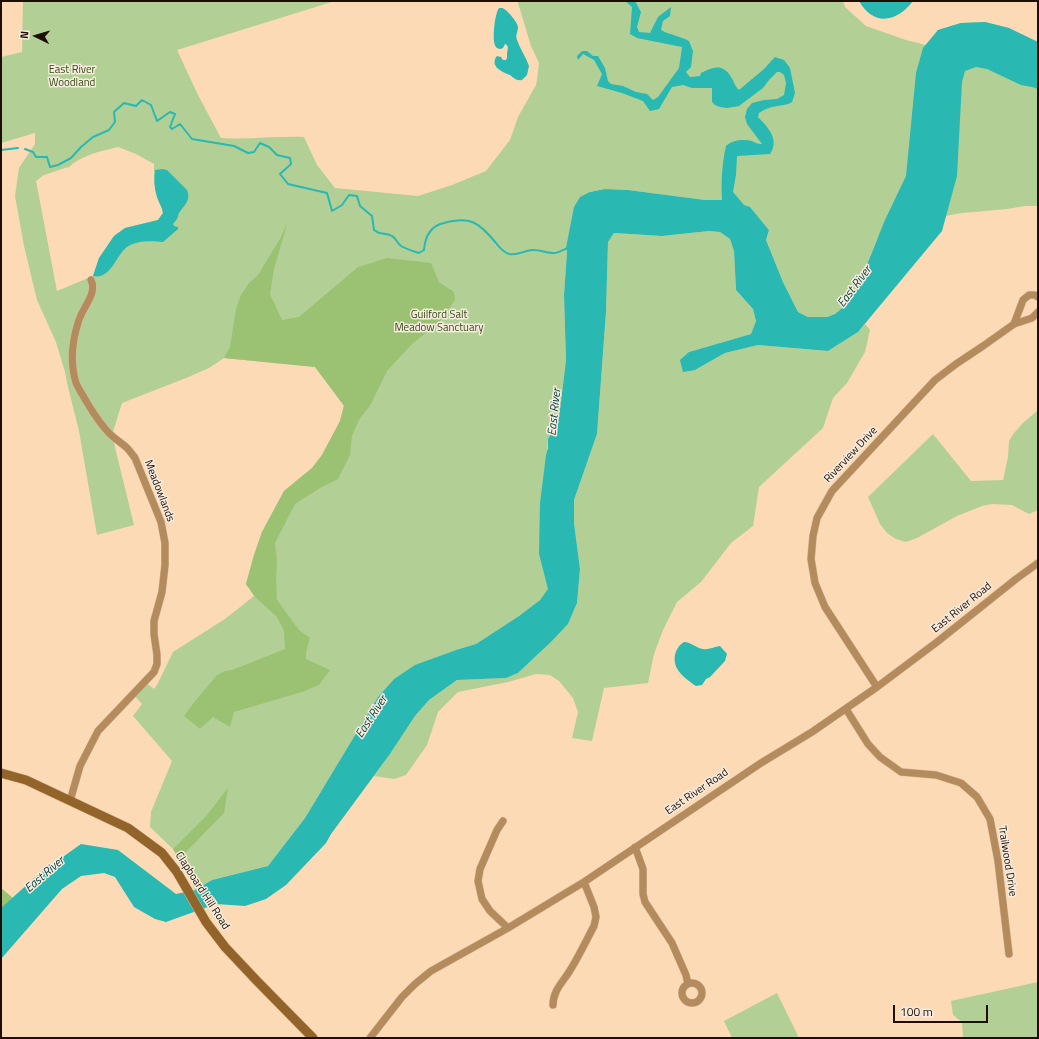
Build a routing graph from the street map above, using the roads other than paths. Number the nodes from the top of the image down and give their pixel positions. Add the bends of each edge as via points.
1 (90, 280) dead end
2 (1038, 297) edge
3 (1038, 312) edge
4 (1014, 324) junction
5 (1038, 563) edge
6 (877, 687) junction
7 (846, 708) junction
8 (1, 772) edge
9 (70, 801) junction
10 (503, 821) dead end
11 (635, 847) junction
12 (584, 882) junction
13 (508, 928) junction
14 (1009, 954) dead end
15 (688, 984) dead end
16 (553, 1005) dead end
17 (313, 1038) edge
18 (370, 1038) edge

1 - 9 street, Meadowlands via 91,296 78,321 72,346 77,384 90,409 111,435 128,448 135,458 161,522 166,565 154,622 157,664 154,672 98,731 80,766
2 - 4 street via 1035,294 1029,295 1022,300
3 - 4 street, Riverview Drive via 1032,318
4 - 6 street, Riverview Drive via 935,380 832,491 817,518 811,559 815,583 825,607
5 - 6 street, East River Road
6 - 7 street, East River Road
7 - 11 street, East River Road
7 - 14 street, Trailwood Drive via 868,744 880,757 901,772 936,775 955,781 977,797 990,820 998,861
8 - 9 street, Clapboard Hill Road via 26,780
9 - 17 street, Clapboard Hill Road via 128,828 162,853 225,947
10 - 13 street via 480,869 478,881 482,899 490,911
11 - 12 street, East River Road
11 - 15 street via 643,870 645,902 672,943
12 - 13 street, East River Road
12 - 16 street via 594,907 594,926 557,988
13 - 18 street, East River Road via 431,972 415,984

